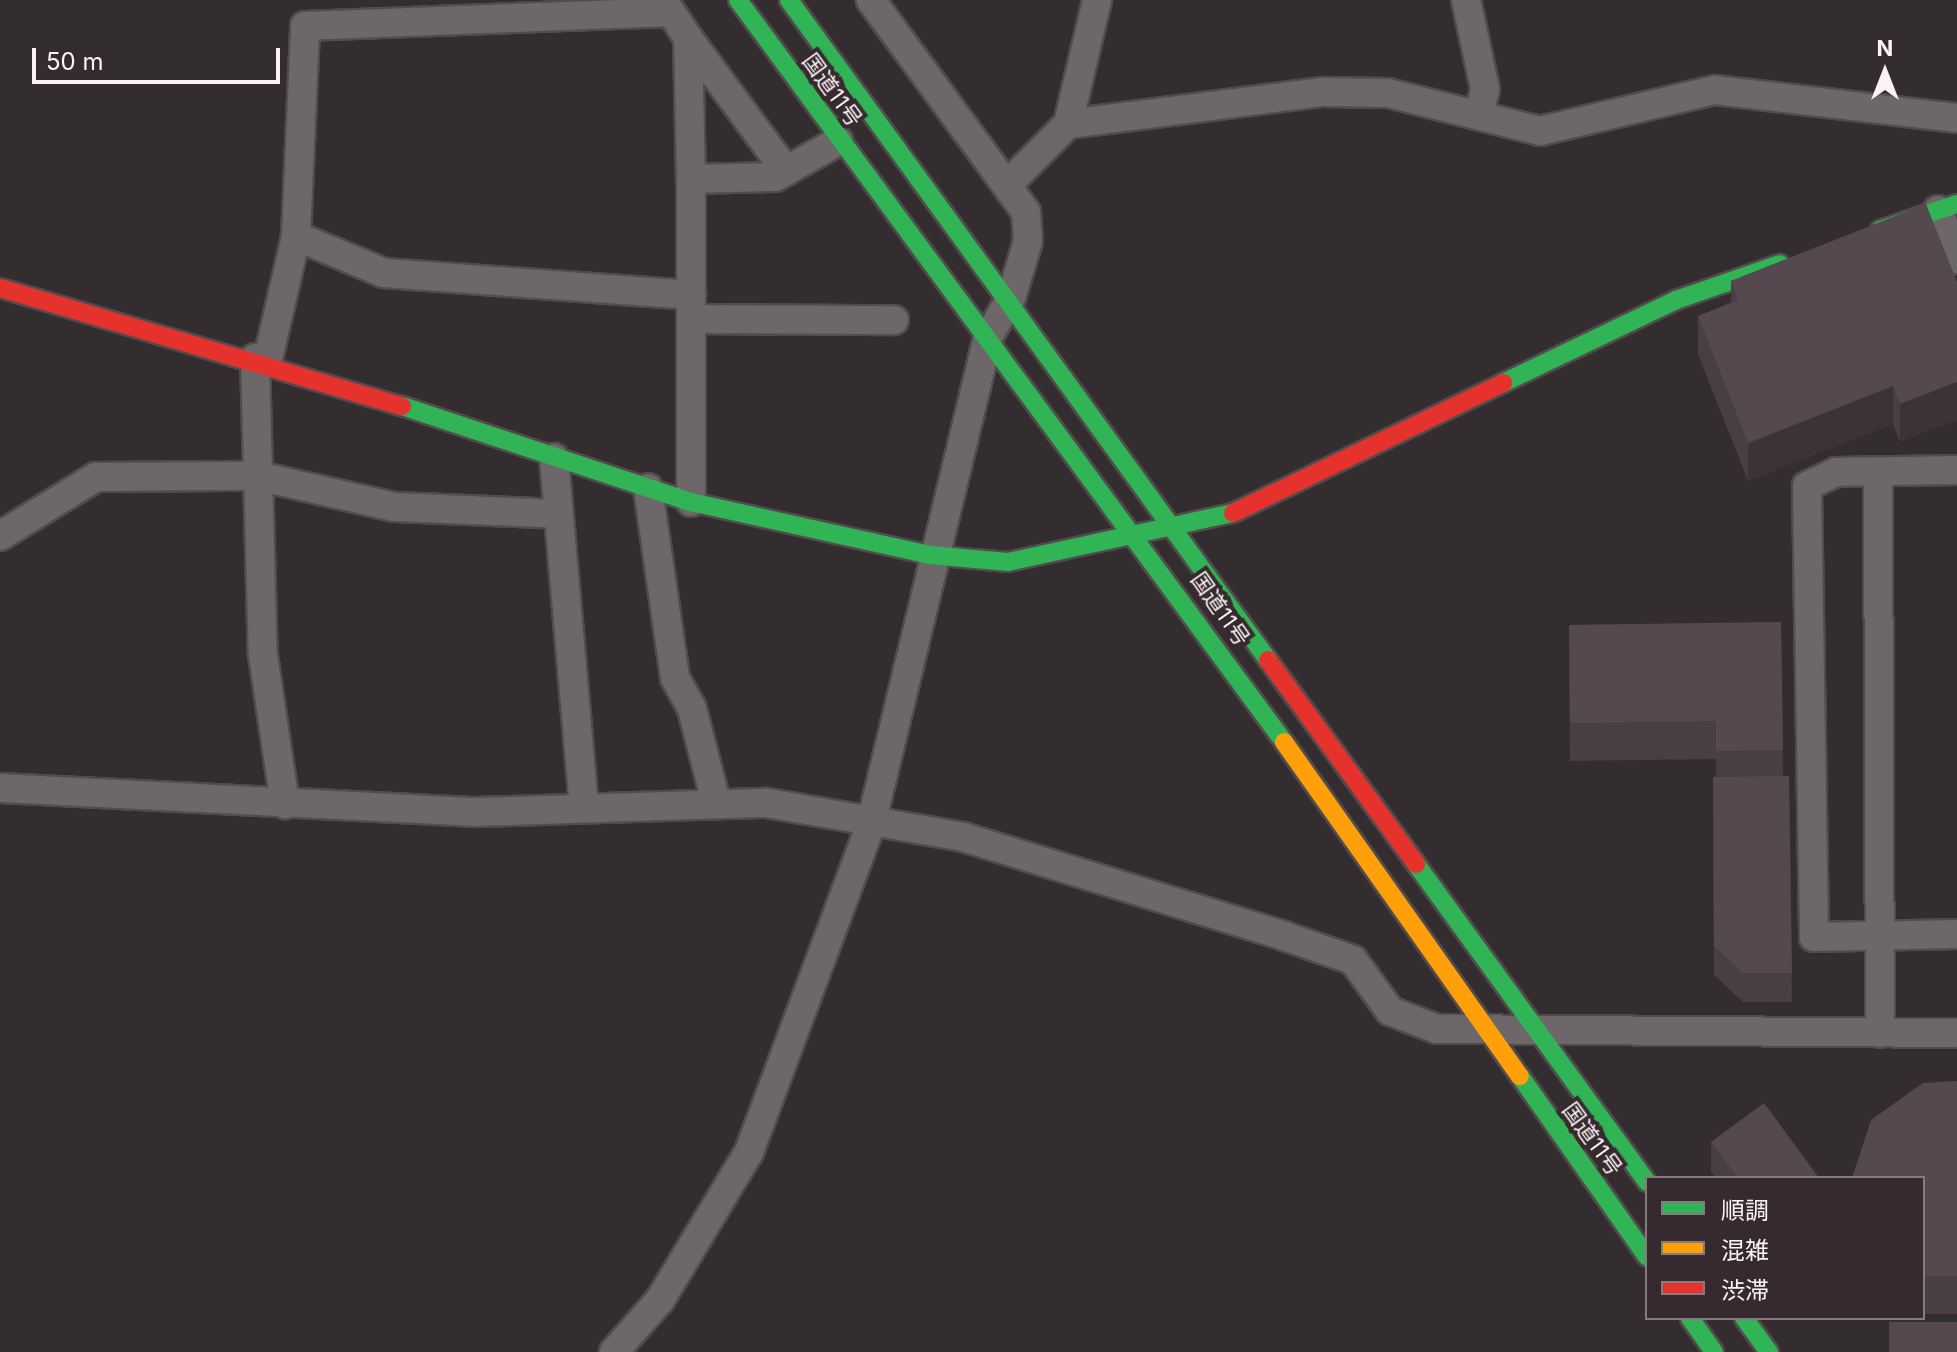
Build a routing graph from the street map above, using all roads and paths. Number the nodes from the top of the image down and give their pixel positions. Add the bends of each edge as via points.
1 (738, 0) edge
2 (789, 0) edge
3 (871, 0) edge
4 (1097, 0) edge
5 (1466, 0) edge
6 (688, 38) junction
7 (1479, 115) junction
8 (1957, 118) edge
9 (1068, 124) junction
10 (839, 141) junction
11 (786, 171) junction
12 (691, 179) junction
13 (1007, 185) junction
14 (1952, 202) edge
15 (1865, 235) edge
16 (296, 236) junction
17 (1807, 255) edge
18 (1957, 259) edge
19 (0, 288) edge
20 (1011, 298) junction
21 (691, 307) junction
22 (894, 320) dead end
23 (988, 337) junction
24 (261, 361) junction
25 (554, 458) junction
26 (1957, 470) edge
27 (1878, 471) junction
28 (258, 476) junction
29 (648, 488) junction
30 (691, 502) junction
31 (559, 514) junction
32 (1174, 525) junction
33 (1134, 533) junction
34 (0, 536) edge
35 (930, 555) junction
36 (0, 788) edge
37 (716, 802) junction
38 (285, 804) junction
39 (584, 806) junction
40 (871, 824) junction
41 (1957, 934) edge
42 (1881, 935) junction
43 (1485, 1031) junction
44 (1540, 1033) junction
45 (1880, 1033) junction
46 (1957, 1033) edge
47 (1645, 1179) edge
48 (1645, 1254) edge
49 (1691, 1320) edge
50 (1745, 1320) edge
51 (614, 1352) edge
52 (1714, 1352) edge
53 (1769, 1352) edge

1 - 10 main road, 国道11号
2 - 20 main road, 国道11号
3 - 13 street
4 - 9 street
5 - 7 street via 1485,89
6 - 11 street
6 - 12 street
6 - 16 street via 671,12 305,26
7 - 8 street via 1540,131 1574,129 1715,90
7 - 9 street via 1388,93 1323,92
9 - 13 street
10 - 11 street
10 - 23 main road, 国道11号
11 - 12 street
12 - 21 street
13 - 20 street via 1026,212 1028,241
14 - 15 main road
14 - 18 street
16 - 21 street via 384,273
16 - 24 street
17 - 32 main road via 1676,300 1215,522
19 - 24 main road
20 - 23 street
20 - 32 main road, 国道11号
21 - 22 street
21 - 30 street
23 - 33 main road, 国道11号
23 - 35 street
24 - 25 main road
24 - 28 street
25 - 29 main road
25 - 31 street
26 - 27 street
27 - 42 street
27 - 42 street via 1836,472 1807,486 1814,937
28 - 31 street via 395,507
28 - 34 street via 96,477
28 - 38 street via 263,655
29 - 30 main road
29 - 37 street via 675,678 692,709
30 - 35 main road
31 - 39 street
32 - 33 main road
32 - 44 main road, 国道11号
33 - 35 main road via 1083,552 1008,562
33 - 43 main road, 国道11号
35 - 40 street
36 - 38 street
37 - 39 street
37 - 40 street via 767,803
38 - 39 street via 476,812
40 - 43 street via 963,837 1284,936 1353,960 1390,1011 1437,1029
40 - 51 street via 749,1152 660,1300
41 - 42 street
42 - 45 street
43 - 44 street
43 - 48 main road, 国道11号
44 - 45 street
44 - 47 main road, 国道11号
45 - 46 street
49 - 52 main road
50 - 53 main road

